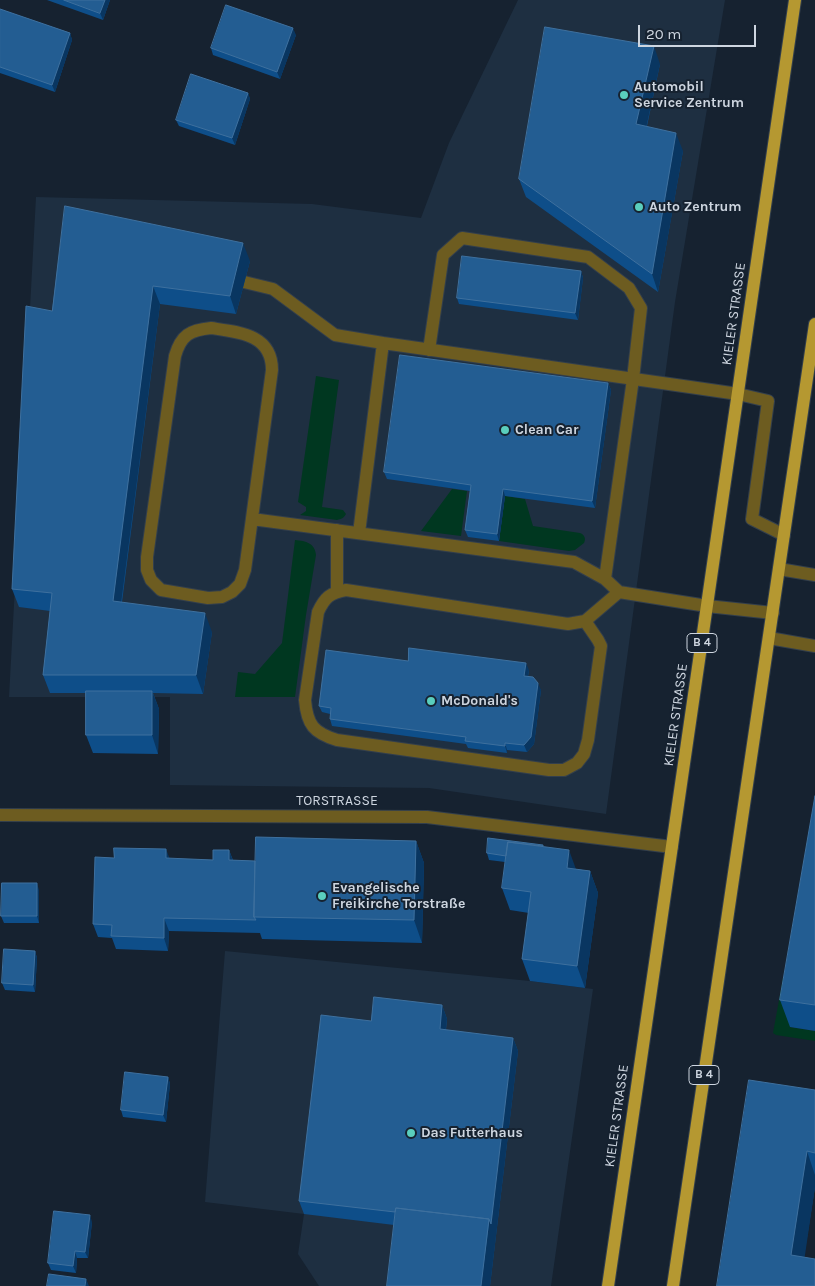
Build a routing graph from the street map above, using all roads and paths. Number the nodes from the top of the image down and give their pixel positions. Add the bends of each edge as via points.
1 (795, 0) edge
2 (244, 282) dead end
3 (815, 324) edge
4 (383, 343) junction
5 (429, 350) junction
6 (633, 379) junction
7 (738, 394) junction
8 (252, 519) junction
9 (338, 530) junction
10 (359, 534) junction
11 (784, 535) junction
12 (779, 569) junction
13 (815, 575) edge
14 (605, 579) junction
15 (337, 592) junction
16 (619, 592) junction
17 (707, 606) junction
18 (773, 613) junction
19 (585, 621) junction
20 (769, 638) junction
21 (815, 646) edge
22 (0, 815) edge
23 (672, 847) junction
24 (608, 1286) edge
25 (673, 1286) edge

1 - 7 main road, KIELER STRASSE / B 4
2 - 4 street via 273,289 335,335
3 - 11 main road, B 4
4 - 5 street
4 - 10 street
5 - 6 street
5 - 6 street via 443,255 462,238 588,257 629,288 641,308
6 - 7 street
6 - 14 street
7 - 11 street via 768,401 752,519
7 - 17 main road, KIELER STRASSE / B 4
8 - 8 street via 244,570 240,584 232,592 208,598 161,590 151,580 147,557 174,356 186,336 196,330 211,328 244,333 256,338 270,358 272,370
8 - 9 street
9 - 10 street
9 - 15 street
10 - 14 street via 574,562
11 - 12 main road, B 4
12 - 13 street
12 - 18 main road, B 4
14 - 16 street
15 - 19 street via 346,590 568,624
15 - 19 street via 322,602 318,612 305,700 306,714 312,726 323,736 549,770 564,770 576,764 584,754 588,740 601,646
16 - 17 street
16 - 19 street
17 - 18 street
17 - 23 main road, KIELER STRASSE / B 4
18 - 20 main road, B 4
20 - 21 street
20 - 25 main road, B 4
22 - 23 street, TORSTRASSE via 427,817
23 - 24 main road, KIELER STRASSE / B 4

